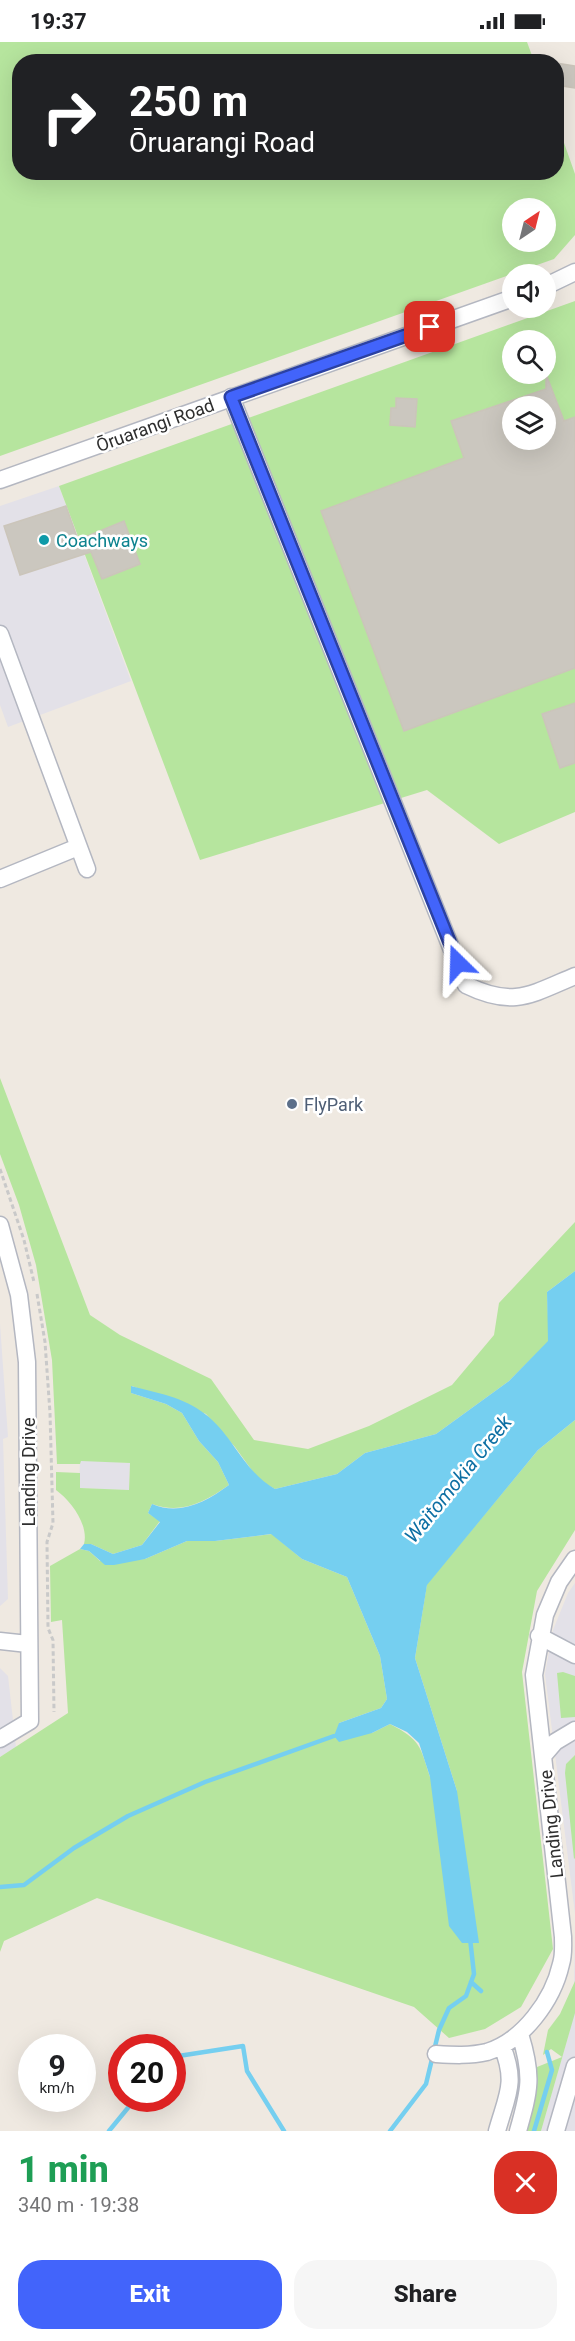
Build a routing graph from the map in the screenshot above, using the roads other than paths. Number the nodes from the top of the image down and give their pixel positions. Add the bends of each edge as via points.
1 (575, 272) edge
2 (556, 281) edge
3 (502, 302) edge
4 (231, 397) junction
5 (0, 480) edge
6 (0, 634) edge
7 (78, 847) junction
8 (87, 869) dead end
9 (0, 879) edge
10 (575, 976) edge
11 (0, 1225) edge
12 (575, 1559) edge
13 (539, 1636) junction
14 (0, 1641) edge
15 (28, 1644) junction
16 (575, 1655) edge
17 (575, 1730) edge
18 (0, 1739) edge
19 (543, 1756) junction
20 (520, 2034) junction
21 (502, 2046) junction
22 (436, 2054) dead end
23 (575, 2066) edge
24 (497, 2131) edge
25 (518, 2131) edge
26 (555, 2131) edge

1 - 2 street
3 - 4 street, Ōruarangi Road
4 - 5 street, Ōruarangi Road
4 - 10 street via 466,985 490,997 518,998
6 - 7 street
7 - 8 street
7 - 9 street
11 - 15 street, Landing Drive via 19,1295 27,1362
12 - 13 street, Landing Drive via 559,1582
13 - 16 street
13 - 19 street, Landing Drive via 534,1675
14 - 15 street
15 - 18 street, Landing Drive via 30,1721
17 - 19 street via 555,1742
19 - 20 street, Landing Drive via 563,1936 562,1962 555,1986
20 - 21 street, Landing Drive
20 - 25 street via 530,2088
21 - 22 street, Landing Drive via 478,2054
21 - 24 street via 511,2067 510,2085
23 - 26 street

